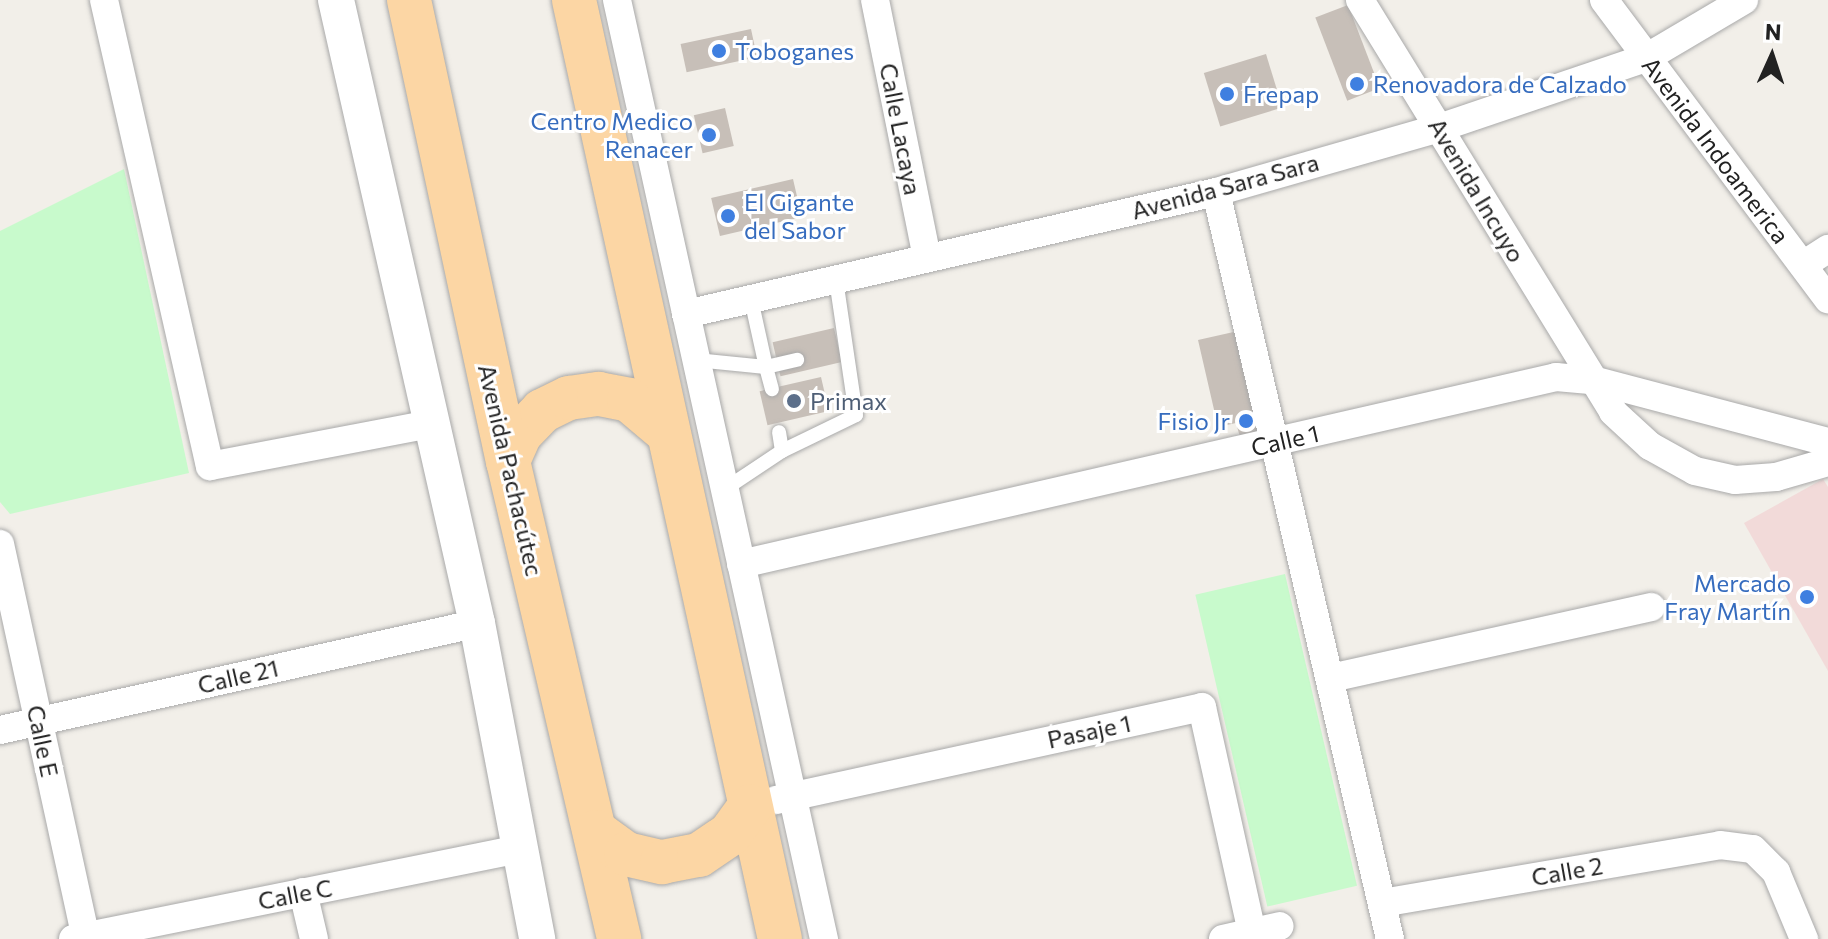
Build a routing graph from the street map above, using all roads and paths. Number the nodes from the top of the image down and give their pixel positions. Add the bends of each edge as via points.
1 (104, 0) edge
2 (336, 0) edge
3 (409, 0) edge
4 (574, 0) edge
5 (617, 0) edge
6 (875, 0) edge
7 (1360, 0) edge
8 (1604, 0) edge
9 (1744, 0) edge
10 (1646, 58) junction
11 (1439, 128) junction
12 (1216, 192) junction
13 (1828, 249) edge
14 (927, 258) junction
15 (1803, 265) junction
16 (836, 279) junction
17 (751, 299) junction
18 (1828, 299) edge
19 (686, 314) junction
20 (696, 360) junction
21 (797, 360) dead end
22 (766, 367) junction
23 (1593, 380) junction
24 (772, 389) dead end
25 (431, 424) junction
26 (666, 431) junction
27 (779, 432) dead end
28 (1278, 442) junction
29 (1828, 442) edge
30 (782, 451) junction
31 (508, 461) junction
32 (1828, 462) edge
33 (725, 489) junction
34 (0, 544) edge
35 (741, 564) junction
36 (1651, 607) dead end
37 (477, 623) junction
38 (1331, 678) junction
39 (38, 721) junction
40 (0, 730) edge
41 (793, 797) junction
42 (750, 806) junction
43 (596, 832) junction
44 (518, 849) junction
45 (303, 892) junction
46 (1382, 903) junction
47 (1280, 926) dead end
48 (1252, 932) junction
49 (82, 938) edge
50 (314, 939) edge
51 (537, 939) edge
52 (619, 939) edge
53 (780, 939) edge
54 (824, 939) edge
55 (1223, 939) edge
56 (1390, 939) edge
57 (1804, 939) edge

1 - 25 street via 210,466
2 - 25 street
3 - 31 main road, Avenida Pachacútec
4 - 26 main road
5 - 19 street
6 - 14 street, Calle Lacaya
7 - 11 street, Avenida Incuyo
8 - 10 street, Avenida Indoamerica
9 - 10 street, Avenida Sara Sara
10 - 11 street, Avenida Sara Sara
10 - 15 street, Avenida Indoamerica
11 - 12 street, Avenida Sara Sara
11 - 23 street, Avenida Incuyo
12 - 14 street, Avenida Sara Sara
12 - 28 street
13 - 15 street
14 - 16 street, Avenida Sara Sara
15 - 18 street, Avenida Indoamerica
16 - 17 street, Avenida Sara Sara
16 - 30 lane via 842,349 856,415
17 - 19 street, Avenida Sara Sara
17 - 22 lane
19 - 20 street
20 - 22 lane
20 - 33 street
21 - 22 lane
22 - 24 lane
23 - 28 street, Calle 1 via 1556,377
23 - 29 street, Calle 1
23 - 32 street, Avenida Incuyo via 1613,412 1650,446 1695,471 1735,480 1776,477
25 - 37 street
26 - 31 main road via 629,400 599,394 569,398 542,411 520,434
26 - 42 main road
27 - 30 lane
28 - 35 street, Calle 1
28 - 38 street
30 - 33 lane
31 - 43 main road, Avenida Pachacútec
33 - 35 street
34 - 39 street, Calle E
35 - 41 street
36 - 38 street
37 - 39 street, Calle 21
37 - 44 street
38 - 46 street
39 - 40 street, Calle 21
39 - 49 street, Calle E
41 - 42 street, Pasaje 1
41 - 48 street, Pasaje 1 via 1202,707
41 - 54 street
42 - 43 main road via 730,834 699,855 662,862 626,854
42 - 53 main road
43 - 52 main road, Avenida Pachacútec
44 - 45 street, Calle C
44 - 51 street
45 - 49 street, Calle C
45 - 50 street
46 - 56 street
46 - 57 street, Calle 2 via 1720,845 1753,849 1776,872
47 - 48 street
48 - 55 street

